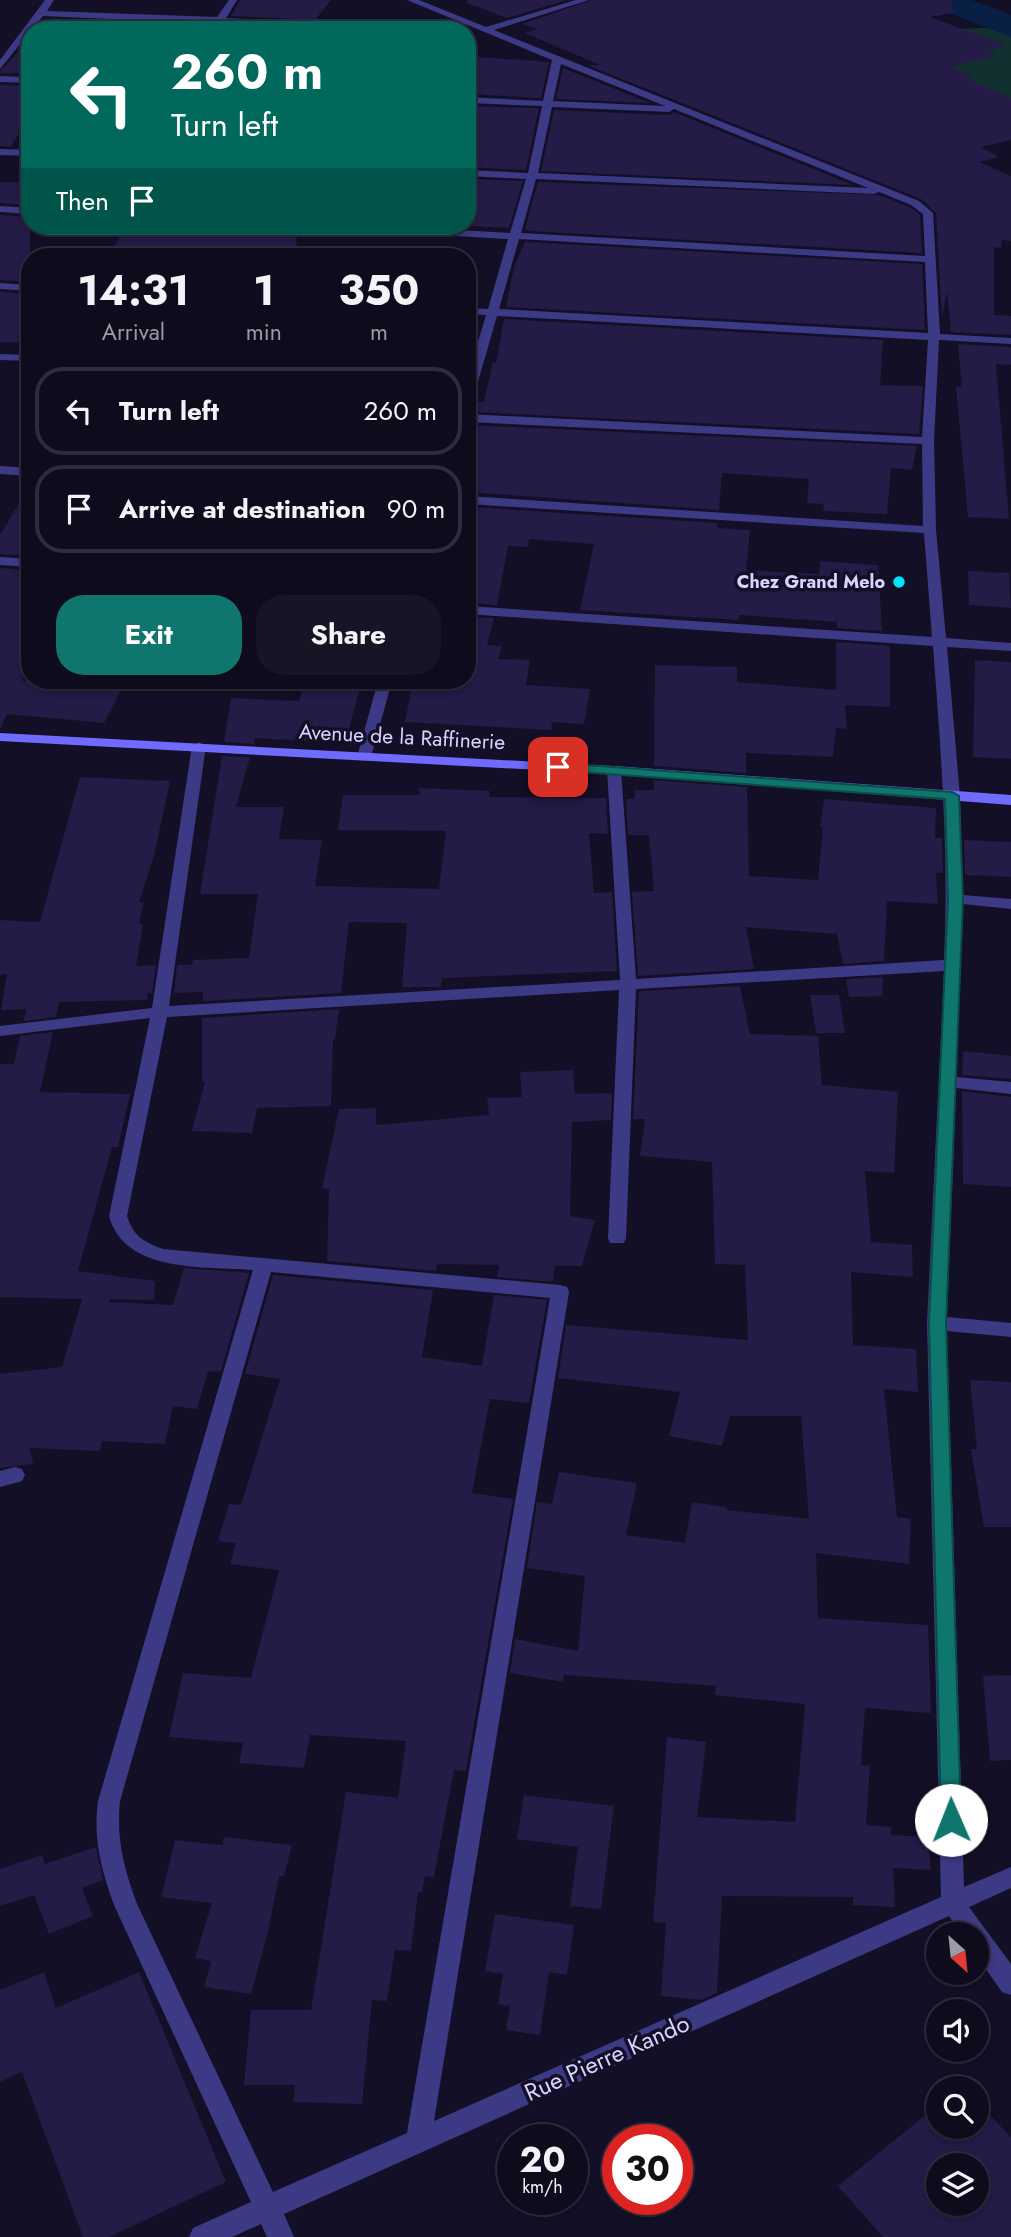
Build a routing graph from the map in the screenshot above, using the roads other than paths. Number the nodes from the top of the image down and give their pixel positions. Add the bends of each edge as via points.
1 (50, 0) edge
2 (233, 0) edge
3 (411, 0) edge
4 (585, 0) edge
5 (40, 13) junction
6 (220, 20) junction
7 (34, 21) edge
8 (240, 21) edge
9 (464, 21) edge
10 (476, 26) edge
11 (486, 30) junction
12 (476, 34) edge
13 (499, 35) junction
14 (21, 38) edge
15 (557, 58) junction
16 (0, 66) edge
17 (0, 79) edge
18 (21, 80) edge
19 (476, 100) edge
20 (548, 104) junction
21 (683, 109) junction
22 (0, 152) edge
23 (21, 153) edge
24 (476, 174) edge
25 (532, 177) junction
26 (888, 191) junction
27 (0, 209) edge
28 (21, 210) edge
29 (476, 233) edge
30 (517, 235) junction
31 (929, 259) junction
32 (0, 286) edge
33 (21, 287) edge
34 (476, 312) edge
35 (493, 313) junction
36 (934, 336) junction
37 (1011, 341) edge
38 (0, 357) edge
39 (21, 358) edge
40 (476, 365) edge
41 (476, 418) edge
42 (928, 441) junction
43 (0, 470) edge
44 (21, 471) edge
45 (476, 501) edge
46 (930, 530) junction
47 (0, 561) edge
48 (21, 562) edge
49 (476, 611) edge
50 (938, 641) junction
51 (1011, 647) edge
52 (383, 689) edge
53 (0, 737) edge
54 (199, 746) junction
55 (364, 757) junction
56 (614, 770) junction
57 (952, 796) junction
58 (1011, 800) edge
59 (955, 899) junction
60 (1011, 904) edge
61 (952, 965) junction
62 (628, 983) junction
63 (160, 1012) junction
64 (0, 1031) edge
65 (947, 1082) junction
66 (1011, 1088) edge
67 (617, 1238) dead end
68 (264, 1265) junction
69 (937, 1323) junction
70 (1011, 1330) edge
71 (1011, 1877) edge
72 (953, 1903) junction
73 (967, 1922) edge
74 (989, 1953) edge
75 (1011, 1984) edge
76 (418, 2143) junction
77 (269, 2210) junction
78 (202, 2237) edge
79 (281, 2237) edge

1 - 5 street
2 - 6 street
3 - 9 street
4 - 11 street
5 - 6 street
5 - 7 street
6 - 8 street
10 - 11 street
11 - 13 street
12 - 13 street
13 - 15 street
14 - 16 street
15 - 20 street
15 - 21 street
17 - 18 street
19 - 20 street
20 - 21 street
20 - 25 street
21 - 26 street
22 - 23 street
24 - 25 street
25 - 26 street
25 - 30 street
26 - 31 street via 928,213
27 - 28 street
29 - 30 street
30 - 31 street
30 - 35 street
31 - 36 street
32 - 33 street
34 - 35 street
35 - 36 street
35 - 40 street
36 - 37 street
36 - 42 street
38 - 39 street
41 - 42 street
42 - 46 street
43 - 44 street
45 - 46 street
46 - 50 street
47 - 48 street
49 - 50 street
50 - 51 street
50 - 57 street
52 - 55 street
53 - 54 street, Avenue de la Raffinerie
54 - 55 street, Avenue de la Raffinerie
54 - 63 street
55 - 56 street, Avenue de la Raffinerie
56 - 57 street, Avenue de la Raffinerie
56 - 62 street
57 - 58 street, Avenue de la Raffinerie
57 - 59 street
59 - 60 street
59 - 61 street
61 - 62 street
61 - 65 street
62 - 63 street
62 - 67 street
63 - 64 street
63 - 68 street via 118,1216 121,1233 136,1246 161,1255
65 - 66 street
65 - 69 street
68 - 76 street via 559,1292
68 - 77 street via 109,1801 104,1835 127,1905
69 - 70 street
69 - 72 street
71 - 72 street, Rue Pierre Kando
72 - 73 street
72 - 76 street, Rue Pierre Kando
74 - 75 street
76 - 77 street, Rue Pierre Kando
77 - 78 street, Rue Pierre Kando
77 - 79 street

